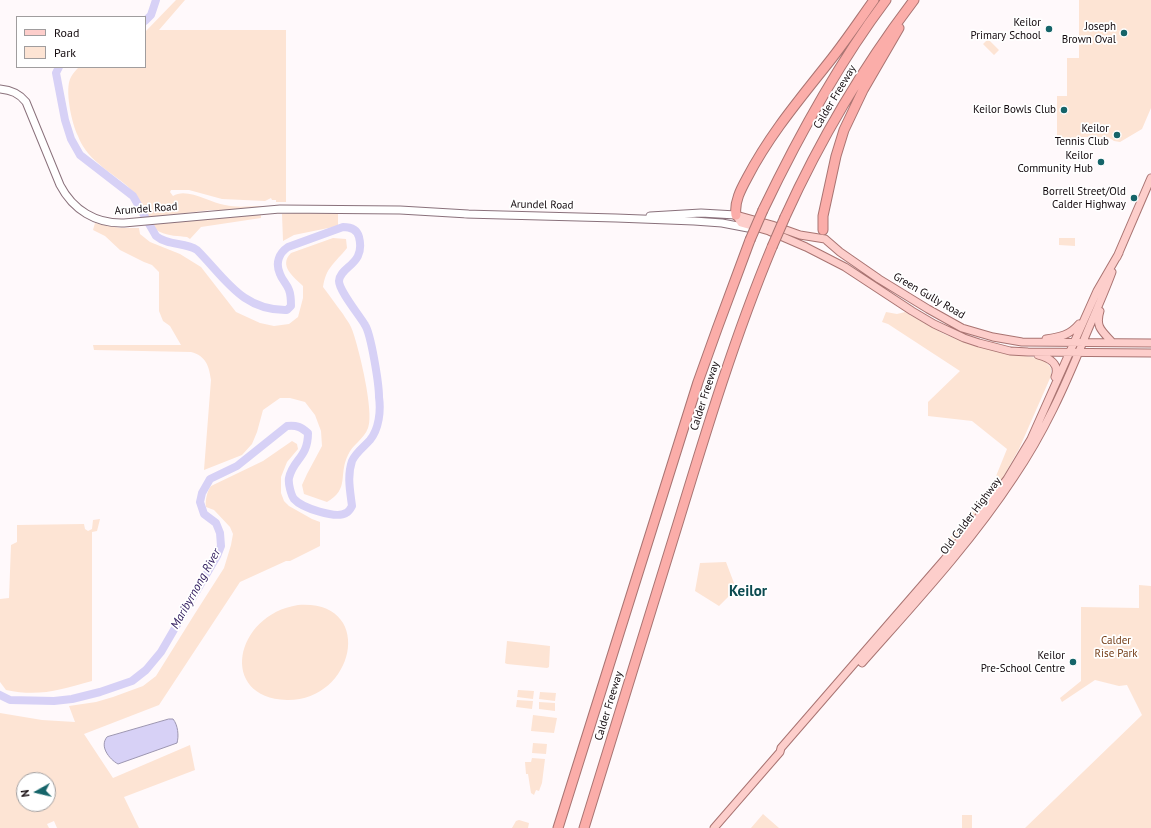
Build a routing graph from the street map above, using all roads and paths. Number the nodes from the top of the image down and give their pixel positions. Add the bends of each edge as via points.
1 (874, 0) edge
2 (886, 0) edge
3 (914, 0) edge
4 (917, 0) edge
5 (0, 89) edge
6 (1151, 178) edge
7 (736, 215) junction
8 (616, 218) junction
9 (742, 226) joint
10 (824, 235) junction
11 (792, 241) junction
12 (817, 252) junction
13 (1119, 253) junction
14 (1105, 290) junction
15 (1084, 318) junction
16 (1022, 342) junction
17 (1112, 342) junction
18 (1073, 343) junction
19 (1083, 343) junction
20 (1151, 343) edge
21 (1019, 351) junction
22 (1068, 352) junction
23 (1078, 353) junction
24 (1151, 353) edge
25 (1031, 439) junction
26 (947, 559) junction
27 (558, 828) edge
28 (584, 828) edge
29 (714, 828) edge

1 - 7 highway via 767,142 740,193
2 - 27 highway, Calder Freeway, bridge via 856,42 814,110 750,240 698,382
3 - 28 highway, Calder Freeway, bridge via 877,52 818,149 784,217 755,288 706,430
4 - 10 highway via 867,84 844,130 823,216
5 - 8 street, Arundel Road via 13,91 26,102 68,199 80,211 106,222 124,223 274,210
6 - 13 main road, Old Calder Highway
7 - 8 street, Arundel Road via 701,213
7 - 10 main road, Green Gully Road via 800,235
7 - 11 main road via 741,223 770,231
8 - 9 street, Arundel Road
9 - 11 street, Green Gully Road
10 - 12 main road via 822,247
10 - 16 main road, Green Gully Road via 840,252 928,310 962,328 1000,339
11 - 12 main road, Green Gully Road
12 - 21 main road, Green Gully Road via 951,332 990,346
13 - 14 main road, Old Calder Highway
13 - 15 main road, Old Calder Highway
14 - 17 main road via 1098,324
14 - 19 main road, Old Calder Highway
15 - 16 main road via 1075,329 1064,336
15 - 18 main road, Old Calder Highway
16 - 18 main road, Green Gully Road
17 - 19 main road, Green Gully Road
17 - 20 main road, Green Gully Road
18 - 19 main road, Green Gully Road
18 - 22 main road, Old Calder Highway
19 - 23 main road, Old Calder Highway
21 - 22 main road, Green Gully Road
21 - 25 main road via 1049,358 1056,369
22 - 23 main road, Green Gully Road
22 - 25 main road, Old Calder Highway
23 - 24 main road, Green Gully Road
23 - 26 main road, Old Calder Highway via 1056,404 1023,464 989,513
25 - 26 main road, Old Calder Highway via 1007,479
26 - 29 main road, Old Calder Highway via 785,751 780,752

